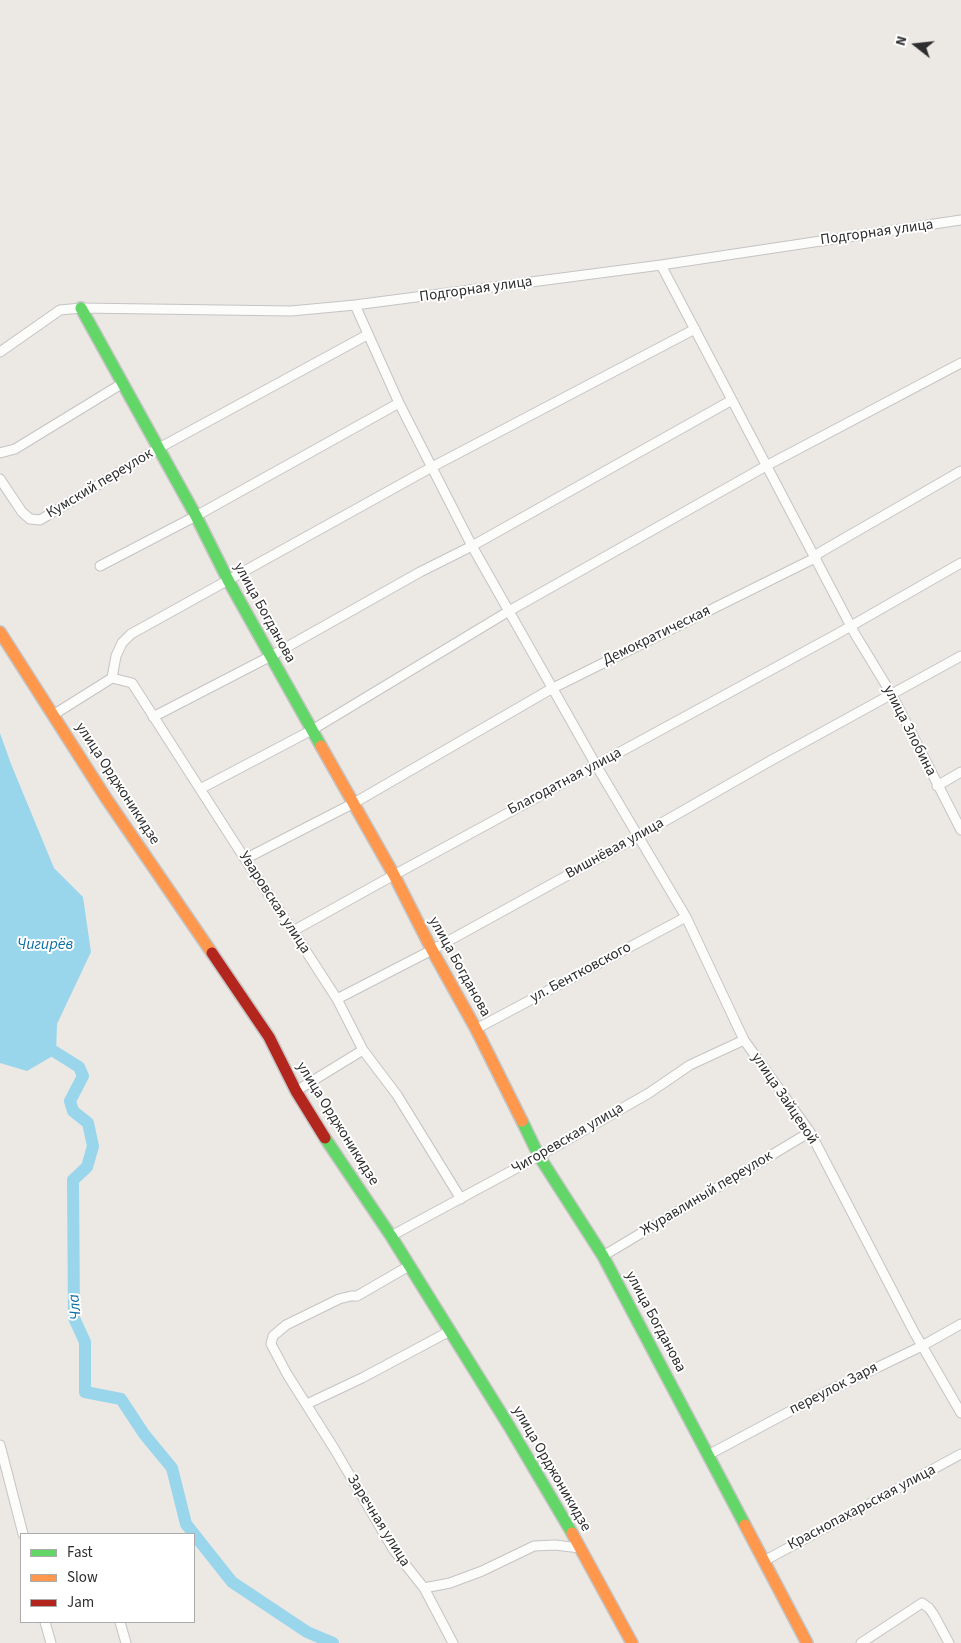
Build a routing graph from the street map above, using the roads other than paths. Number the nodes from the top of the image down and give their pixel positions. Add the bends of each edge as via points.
1 (961, 220) edge
2 (661, 265) junction
3 (356, 305) junction
4 (81, 308) junction
5 (695, 329) junction
6 (367, 335) junction
7 (0, 352) edge
8 (961, 363) edge
9 (123, 383) junction
10 (732, 400) junction
11 (399, 403) junction
12 (159, 448) junction
13 (0, 453) edge
14 (766, 466) junction
15 (432, 467) junction
16 (961, 471) edge
17 (0, 479) edge
18 (196, 516) junction
19 (472, 546) junction
20 (815, 558) junction
21 (961, 563) edge
22 (100, 566) dead end
23 (228, 580) junction
24 (509, 611) junction
25 (853, 630) junction
26 (0, 632) edge
27 (271, 656) junction
28 (961, 656) edge
29 (112, 678) junction
30 (552, 689) junction
31 (892, 695) junction
32 (53, 715) junction
33 (153, 718) junction
34 (312, 730) junction
35 (596, 765) junction
36 (961, 772) edge
37 (937, 786) junction
38 (200, 789) junction
39 (354, 803) junction
40 (961, 830) edge
41 (637, 837) junction
42 (245, 859) junction
43 (394, 875) junction
44 (686, 917) junction
45 (293, 931) junction
46 (432, 950) junction
47 (337, 999) junction
48 (476, 1029) junction
49 (744, 1040) junction
50 (363, 1050) junction
51 (296, 1091) junction
52 (810, 1132) junction
53 (539, 1156) junction
54 (461, 1199) junction
55 (391, 1236) junction
56 (603, 1256) junction
57 (410, 1266) junction
58 (961, 1324) edge
59 (450, 1331) junction
60 (922, 1346) junction
61 (307, 1404) junction
62 (961, 1413) edge
63 (0, 1445) edge
64 (961, 1454) edge
65 (708, 1455) junction
66 (23, 1533) edge
67 (580, 1548) junction
68 (764, 1561) junction
69 (424, 1588) junction
70 (45, 1623) edge
71 (120, 1623) edge
72 (50, 1643) edge
73 (126, 1643) edge
74 (453, 1643) edge
75 (632, 1643) edge
76 (807, 1643) edge
77 (861, 1643) edge
78 (949, 1643) edge

1 - 2 street, Подгорная улица
2 - 3 street, Подгорная улица
2 - 5 street, улица Злобина
3 - 4 street, Подгорная улица via 291,312
3 - 6 street, улица Зайцевой
4 - 7 street, Подгорная улица via 60,310
4 - 9 street, улица Богданова
5 - 10 street, улица Злобина
5 - 15 street
6 - 11 street, улица Зайцевой
6 - 12 street, Кумский переулок
8 - 14 street
9 - 12 street, улица Богданова
9 - 13 street via 15,450
10 - 14 street, улица Злобина
10 - 19 street
11 - 15 street, улица Зайцевой
11 - 18 street
12 - 17 street, Кумский переулок via 40,520 30,519 22,512
12 - 18 street, улица Богданова
14 - 20 street, улица Злобина
14 - 24 street
15 - 19 street, улица Зайцевой
15 - 23 street
16 - 20 street, Демократическая
18 - 22 street
18 - 23 street, улица Богданова
19 - 24 street, улица Зайцевой
19 - 27 street
20 - 25 street, улица Злобина
20 - 30 street, Демократическая
21 - 25 street, Благодатная улица
23 - 27 street, улица Богданова
23 - 29 street via 131,634 122,642
24 - 30 street, улица Зайцевой
24 - 34 street
25 - 31 street, улица Злобина
25 - 35 street, Благодатная улица via 837,634
26 - 32 street, улица Орджоникидзе
27 - 33 street
27 - 34 street, улица Богданова
28 - 31 street, Вишнёвая улица
29 - 32 street
29 - 33 street, Уваровская улица via 132,683
30 - 35 street, улица Зайцевой
30 - 39 street, Демократическая
31 - 37 street, улица Злобина
31 - 41 street, Вишнёвая улица
32 - 51 street, улица Орджоникидзе via 269,1038
33 - 38 street, Уваровская улица
34 - 38 street
34 - 39 street, улица Богданова
35 - 41 street, улица Зайцевой
35 - 43 street, Благодатная улица
36 - 37 street
37 - 40 street, улица Злобина
38 - 42 street, Уваровская улица
39 - 42 street, Демократическая
39 - 43 street, улица Богданова
41 - 44 street, улица Зайцевой
41 - 46 street, Вишнёвая улица
42 - 45 street, Уваровская улица
43 - 45 street, Благодатная улица
43 - 46 street, улица Богданова
44 - 48 street, ул. Бентковского
44 - 49 street, улица Зайцевой
45 - 47 street, Уваровская улица
46 - 47 street, Вишнёвая улица
46 - 48 street, улица Богданова
47 - 50 street, Уваровская улица
48 - 53 street, улица Богданова
49 - 52 street, улица Зайцевой
49 - 53 street, Чигоревская улица via 690,1065
50 - 51 street
50 - 54 street, Уваровская улица via 397,1095
51 - 55 street, улица Орджоникидзе
52 - 56 street, Журавлиный переулок
52 - 60 street, улица Зайцевой
53 - 54 street, Чигоревская улица
53 - 56 street, улица Богданова
54 - 55 street, Чигоревская улица
55 - 57 street, улица Орджоникидзе
56 - 65 street, улица Богданова
57 - 59 street, улица Орджоникидзе
57 - 61 street, Заречная улица via 357,1296 339,1298 286,1325 273,1336 271,1344
58 - 60 street, переулок Заря
59 - 61 street
59 - 67 street, улица Орджоникидзе
60 - 62 street, улица Зайцевой
60 - 65 street, переулок Заря via 826,1392
61 - 69 street, Заречная улица via 393,1549
63 - 66 street
64 - 68 street, Краснопахарьская улица
65 - 68 street, улица Богданова
67 - 69 street via 534,1546 482,1572
67 - 75 street, улица Орджоникидзе
68 - 76 street, улица Богданова
69 - 74 street, Заречная улица
70 - 72 street
71 - 73 street
77 - 78 street via 922,1603 930,1608

